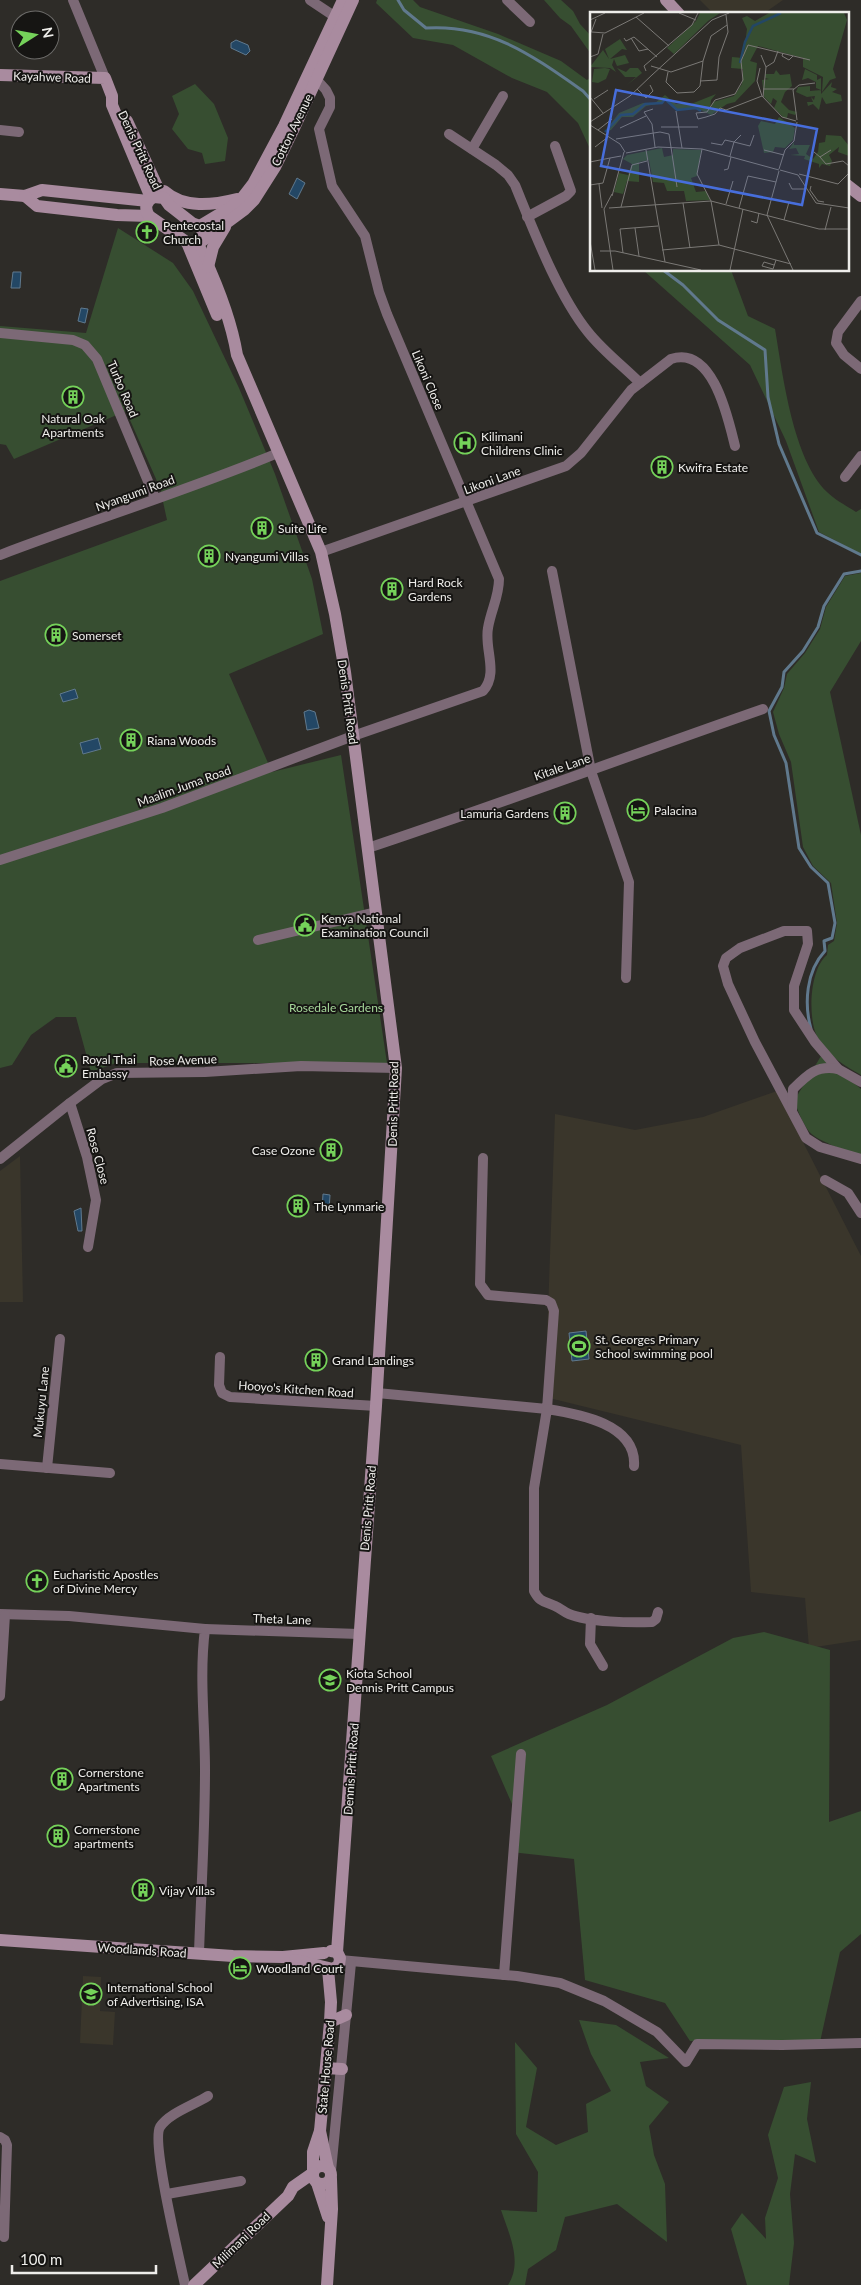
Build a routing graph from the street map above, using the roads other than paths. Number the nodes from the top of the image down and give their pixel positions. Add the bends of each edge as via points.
1 (73, 0) edge
2 (310, 0) edge
3 (343, 0) edge
4 (353, 0) edge
5 (507, 0) edge
6 (666, 0) edge
7 (677, 12) edge
8 (340, 20) junction
9 (530, 22) dead end
10 (0, 75) edge
11 (105, 78) junction
12 (317, 80) junction
13 (112, 96) junction
14 (503, 96) dead end
15 (0, 130) edge
16 (19, 132) dead end
17 (449, 134) dead end
18 (555, 146) dead end
19 (472, 149) junction
20 (156, 184) junction
21 (848, 186) edge
22 (0, 194) edge
23 (25, 196) junction
24 (861, 196) edge
25 (243, 197) junction
26 (157, 200) junction
27 (527, 217) junction
28 (151, 218) junction
29 (230, 221) junction
30 (194, 236) junction
31 (208, 267) junction
32 (861, 301) edge
33 (0, 333) edge
34 (237, 355) junction
35 (861, 369) edge
36 (640, 383) junction
37 (735, 446) dead end
38 (278, 452) junction
39 (861, 456) edge
40 (845, 477) dead end
41 (155, 498) junction
42 (467, 503) junction
43 (321, 552) junction
44 (0, 555) edge
45 (552, 571) dead end
46 (763, 709) dead end
47 (353, 736) junction
48 (591, 771) junction
49 (368, 848) junction
50 (0, 860) edge
51 (376, 912) junction
52 (258, 940) dead end
53 (626, 978) dead end
54 (396, 1068) junction
55 (838, 1069) junction
56 (861, 1082) edge
57 (70, 1103) junction
58 (792, 1111) junction
59 (483, 1158) dead end
60 (0, 1159) edge
61 (861, 1159) edge
62 (825, 1180) dead end
63 (861, 1213) edge
64 (88, 1247) dead end
65 (60, 1339) dead end
66 (220, 1357) dead end
67 (377, 1393) junction
68 (376, 1406) junction
69 (547, 1409) junction
70 (0, 1464) edge
71 (634, 1466) dead end
72 (46, 1468) junction
73 (110, 1473) dead end
74 (658, 1612) dead end
75 (3, 1615) edge
76 (591, 1618) junction
77 (205, 1629) junction
78 (359, 1634) junction
79 (604, 1666) dead end
80 (0, 1696) edge
81 (522, 1754) dead end
82 (0, 1940) edge
83 (199, 1953) junction
84 (334, 1960) junction
85 (504, 1975) junction
86 (346, 2015) junction
87 (330, 2022) junction
88 (861, 2043) edge
89 (326, 2068) junction
90 (342, 2069) junction
91 (208, 2096) dead end
92 (320, 2131) junction
93 (0, 2137) edge
94 (330, 2173) junction
95 (315, 2178) junction
96 (241, 2181) dead end
97 (167, 2194) junction
98 (330, 2224) junction
99 (4, 2237) dead end
100 (185, 2285) edge
101 (194, 2285) edge
102 (326, 2285) edge

1 - 11 street
2 - 8 street
3 - 8 main road, Cotton Avenue
4 - 8 main road, Cotton Avenue
5 - 9 street
6 - 7 main road
8 - 12 main road, Cotton Avenue
8 - 25 main road, Cotton Avenue via 253,184
10 - 11 main road, Kayahwe Road
11 - 13 main road
12 - 29 main road, Cotton Avenue via 259,192
12 - 42 street, Likoni Close via 330,98 330,108 319,129 332,186 365,236 387,314
13 - 20 main road, Denis Pritt Road via 118,102
13 - 26 main road, Denis Pritt Road via 112,105
14 - 19 street
15 - 16 street
17 - 19 street
18 - 27 street via 571,191
19 - 27 street via 508,175
20 - 25 main road via 171,197 186,202 201,204
20 - 26 main road, Denis Pritt Road
21 - 24 main road
22 - 23 main road
23 - 26 main road via 42,190
23 - 28 main road via 37,206
25 - 30 main road, Cotton Avenue
26 - 28 main road via 146,208
26 - 28 main road via 169,212 164,218
26 - 30 main road
27 - 36 street via 588,334
28 - 30 main road
29 - 30 main road, Cotton Avenue
29 - 31 main road via 213,247
30 - 31 main road, Denis Pritt Road
30 - 34 main road, Denis Pritt Road via 229,344
31 - 34 main road, Denis Pritt Road
32 - 35 street via 838,332 836,343 844,355
33 - 41 street, Turbo Road via 73,340 91,350
34 - 38 main road, Denis Pritt Road
36 - 37 street, Likoni Lane via 671,359 684,356 692,360 714,382
36 - 42 street, Likoni Lane via 566,466
38 - 41 street, Nyangumi Road via 212,480
38 - 43 main road, Denis Pritt Road
39 - 40 street
41 - 44 street, Nyangumi Road
42 - 43 street, Likoni Lane
42 - 47 street, Likoni Close via 499,579 499,592 488,627 489,684 483,690
43 - 47 main road, Denis Pritt Road via 336,617
45 - 48 street
46 - 48 street, Kitale Lane
47 - 49 main road, Denis Pritt Road
47 - 50 street, Maalim Juma Road via 162,808
48 - 49 street, Kitale Lane
48 - 53 street via 629,882
49 - 51 main road, Denis Pritt Road
51 - 52 street
51 - 54 main road, Denis Pritt Road
54 - 57 street, Rose Avenue via 301,1066 117,1073 102,1079
54 - 67 main road, Denis Pritt Road
55 - 56 street
55 - 58 street via 824,1066 793,1088
55 - 58 street via 794,1010 794,986 808,944 807,931 784,931 740,948 726,958 723,966 728,984
57 - 60 street, Rose Avenue
57 - 64 street, Rose Close via 96,1200
58 - 61 street via 812,1144
59 - 69 street via 480,1284 488,1295 551,1303 554,1311
62 - 63 street via 848,1193
65 - 72 street, Mukuyu Lane
66 - 68 street, Hooyo's Kitchen Road via 219,1385 222,1393 230,1397
67 - 68 main road, Denis Pritt Road
67 - 69 street
68 - 78 main road, Denis Pritt Road
69 - 71 street via 587,1417 609,1428 632,1447
69 - 76 street via 534,1488 534,1591 544,1603 555,1605 570,1615
70 - 72 street
72 - 73 street
74 - 76 street via 652,1622
75 - 77 street, Theta Lane via 54,1615
75 - 80 street
76 - 79 street via 590,1644
77 - 78 street, Theta Lane
77 - 83 street via 202,1651 205,1771
78 - 84 main road, Dennis Pritt Road via 341,1905
81 - 85 street
82 - 83 main road, Woodlands Road
83 - 84 main road, Woodlands Road
84 - 85 street
84 - 86 street
84 - 87 main road, State House Road via 335,1992
85 - 88 street via 560,1983 604,2001 657,2032 686,2062 697,2044
86 - 87 main road
86 - 90 street
87 - 89 main road, State House Road
89 - 90 main road
89 - 92 main road, State House Road
90 - 94 street
91 - 97 street via 169,2118 160,2127 157,2135
92 - 94 main road, State House Road
92 - 95 main road, State House Road via 314,2152
93 - 99 street via 7,2145
94 - 95 main road, Milimani Road via 326,2184
94 - 98 main road, State House Road
95 - 98 main road, State House Road
95 - 101 main road, Milimani Road via 288,2196
96 - 97 street
97 - 100 street
98 - 102 main road, State House Road

